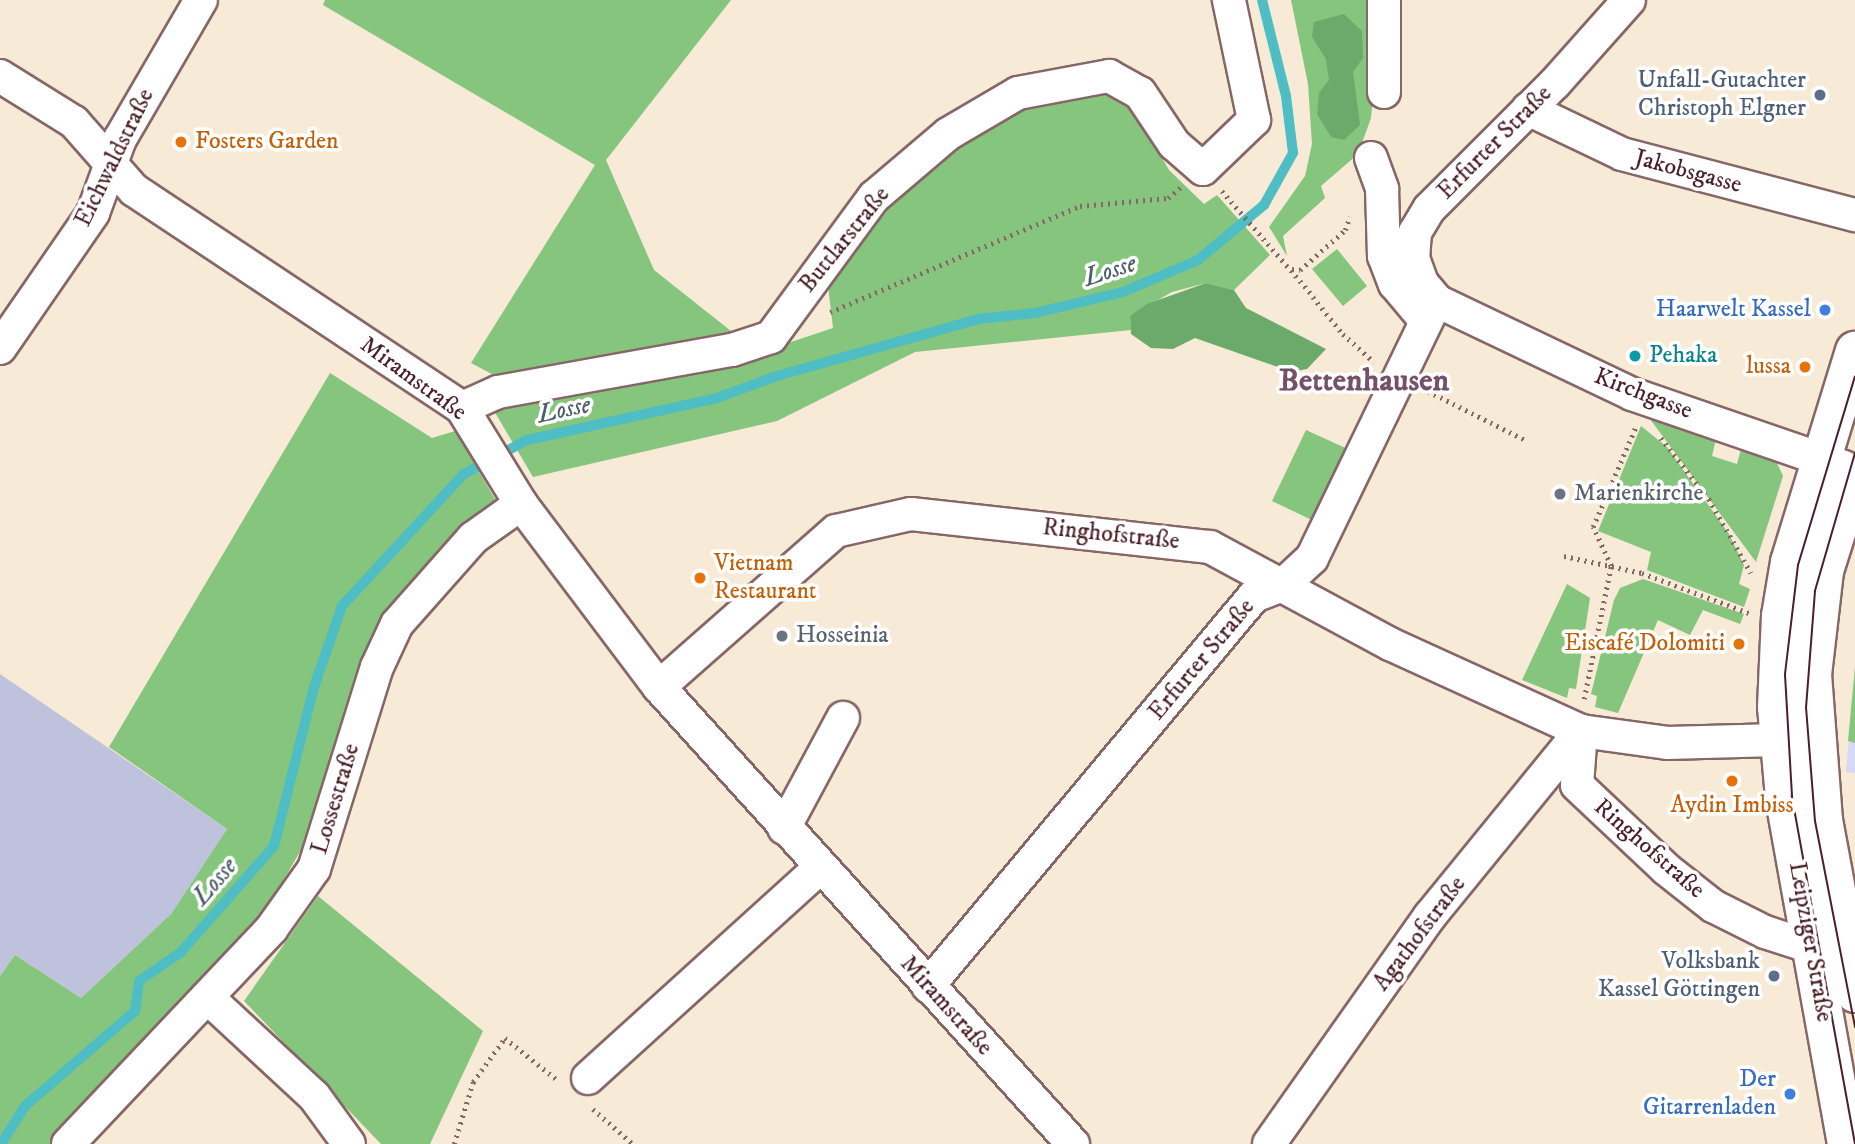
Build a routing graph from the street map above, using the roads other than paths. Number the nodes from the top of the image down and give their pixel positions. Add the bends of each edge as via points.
1 (201, 0) edge
2 (1229, 0) edge
3 (1384, 0) edge
4 (1629, 0) edge
5 (0, 76) edge
6 (1384, 92) dead end
7 (1528, 109) junction
8 (1371, 158) dead end
9 (111, 168) junction
10 (1855, 215) edge
11 (1431, 311) junction
12 (0, 348) edge
13 (1855, 351) edge
14 (467, 415) junction
15 (1846, 483) edge
16 (516, 496) junction
17 (1288, 582) junction
18 (659, 687) junction
19 (843, 718) dead end
20 (1581, 732) junction
21 (1796, 740) junction
22 (784, 828) junction
23 (820, 868) junction
24 (1843, 871) edge
25 (1811, 947) junction
26 (928, 986) junction
27 (1855, 993) edge
28 (207, 996) junction
29 (579, 1089) road end
30 (68, 1144) edge
31 (349, 1144) edge
32 (1073, 1144) edge
33 (1269, 1144) edge
34 (1847, 1144) edge

1 - 9 street, Eichwaldstraße via 140,100
2 - 14 street, Buttlarstraße via 1254,120 1212,180 1174,144 1140,93 1109,76 1017,93 948,134 874,197 771,337 732,350 498,392
3 - 6 street
4 - 7 street, Erfurter Straße
5 - 9 street, Miramstraße via 74,122
7 - 10 street, Jakobsgasse via 1622,154
7 - 11 street, Erfurter Straße via 1429,208 1415,232 1413,258
8 - 11 street via 1382,189 1384,256 1395,284
9 - 12 street, Eichwaldstraße via 93,213
9 - 14 street, Miramstraße via 134,190
11 - 15 street, Kirchgasse
11 - 17 street, Erfurter Straße via 1312,558
13 - 15 main road
14 - 16 street, Miramstraße
15 - 21 main road, Leipziger Straße via 1824,571
15 - 21 main road, Leipziger Straße via 1790,562 1782,606
16 - 18 street, Miramstraße
16 - 28 street, Lossestraße via 397,624 377,667 314,869 272,928
17 - 18 street, Ringhofstraße via 1210,547 911,514 836,531
17 - 20 street, Ringhofstraße via 1390,644
17 - 26 street, Erfurter Straße via 1254,596
18 - 22 street, Miramstraße
19 - 22 street
20 - 21 street, Ringhofstraße via 1667,743
20 - 25 street, Ringhofstraße via 1577,785 1666,869 1713,906 1765,932
20 - 33 street, Agathofstraße via 1430,916
21 - 24 main road, Leipziger Straße
21 - 25 main road, Leipziger Straße
22 - 23 street, Miramstraße
23 - 26 street, Miramstraße
23 - 29 street
24 - 27 main road, Leipziger Straße
25 - 34 main road, Leipziger Straße
26 - 32 street, Miramstraße
28 - 30 street, Lossestraße
28 - 31 street via 314,1096

